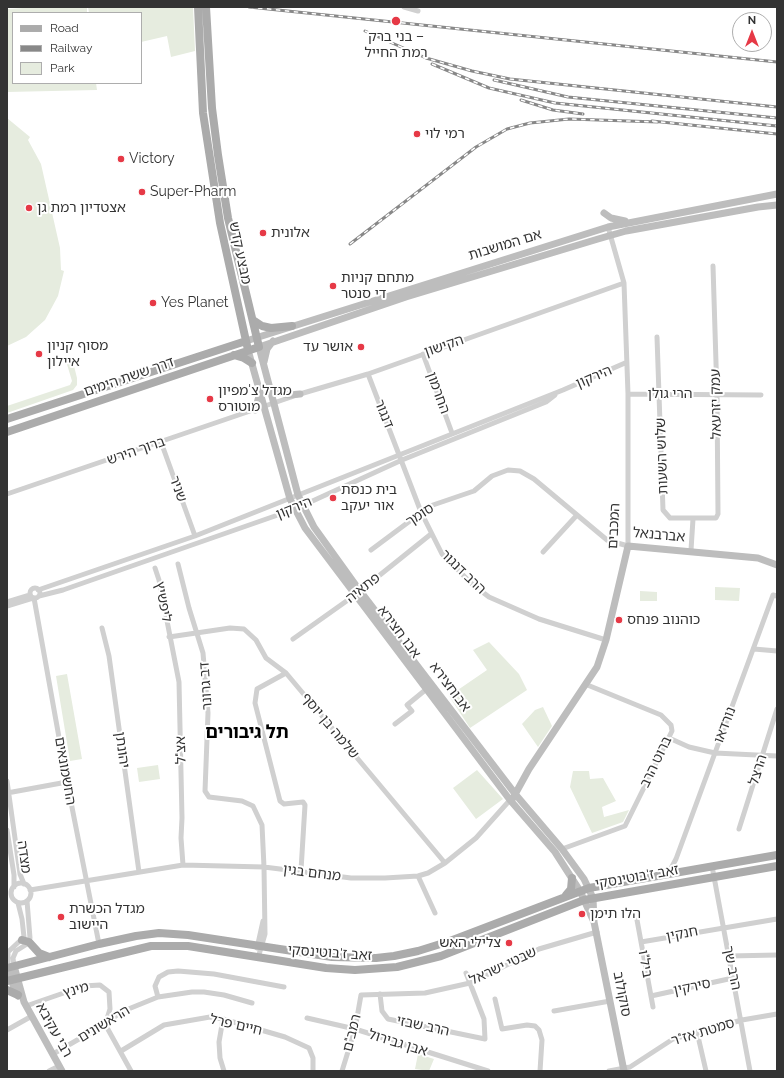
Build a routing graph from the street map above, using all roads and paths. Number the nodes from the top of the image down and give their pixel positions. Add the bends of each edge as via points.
1 (198, 7) edge
2 (206, 7) edge
3 (404, 7) edge
4 (418, 11) dead end
5 (214, 156) junction
6 (777, 194) edge
7 (777, 204) edge
8 (604, 213) dead end
9 (632, 221) junction
10 (608, 226) junction
11 (611, 235) junction
12 (713, 266) dead end
13 (624, 283) junction
14 (253, 320) junction
15 (241, 325) junction
16 (292, 326) junction
17 (657, 337) dead end
18 (257, 338) junction
19 (246, 341) junction
20 (274, 341) junction
21 (259, 346) junction
22 (229, 347) junction
23 (248, 350) junction
24 (234, 354) junction
25 (423, 354) junction
26 (264, 362) junction
27 (252, 363) junction
28 (626, 363) junction
29 (368, 374) junction
30 (269, 387) junction
31 (563, 390) junction
32 (260, 393) junction
33 (300, 394) junction
34 (628, 394) junction
35 (660, 394) junction
36 (717, 395) junction
37 (761, 395) dead end
38 (274, 404) junction
39 (265, 407) junction
40 (255, 410) junction
41 (7, 419) edge
42 (7, 432) edge
43 (452, 433) junction
44 (161, 442) junction
45 (400, 454) junction
46 (402, 460) junction
47 (474, 491) joint
48 (7, 494) edge
49 (298, 495) junction
50 (290, 499) junction
51 (303, 505) junction
52 (295, 509) junction
53 (421, 512) junction
54 (577, 515) junction
55 (693, 520) junction
56 (431, 534) junction
57 (195, 536) junction
58 (628, 546) junction
59 (371, 550) dead end
60 (691, 550) junction
61 (543, 552) dead end
62 (178, 564) dead end
63 (777, 565) edge
64 (155, 568) dead end
65 (38, 590) junction
66 (357, 593) junction
67 (777, 596) edge
68 (34, 597) junction
69 (7, 602) edge
70 (7, 606) edge
71 (102, 628) dead end
72 (197, 633) junction
73 (169, 637) junction
74 (293, 639) dead end
75 (606, 640) junction
76 (754, 649) junction
77 (777, 651) edge
78 (286, 674) junction
79 (585, 684) junction
80 (429, 687) junction
81 (777, 709) edge
82 (395, 724) dead end
83 (669, 738) junction
84 (714, 753) junction
85 (763, 756) junction
86 (777, 756) edge
87 (7, 781) edge
88 (67, 782) junction
89 (8, 793) edge
90 (513, 798) junction
91 (7, 830) edge
92 (739, 830) dead end
93 (562, 848) junction
94 (777, 855) edge
95 (676, 859) junction
96 (445, 863) junction
97 (183, 864) junction
98 (712, 866) junction
99 (777, 866) edge
100 (264, 867) junction
101 (301, 870) junction
102 (685, 871) junction
103 (139, 872) junction
104 (668, 874) junction
105 (418, 876) junction
106 (714, 877) junction
107 (572, 878) junction
108 (86, 881) junction
109 (24, 884) junction
110 (14, 887) junction
111 (589, 888) junction
112 (30, 890) junction
113 (580, 890) junction
114 (9, 894) edge
115 (566, 896) junction
116 (593, 898) junction
117 (584, 900) junction
118 (28, 901) junction
119 (18, 903) junction
120 (435, 913) dead end
121 (777, 918) edge
122 (637, 920) dead end
123 (594, 922) junction
124 (724, 927) junction
125 (597, 932) junction
126 (26, 941) junction
127 (641, 942) junction
128 (99, 944) junction
129 (260, 946) junction
130 (777, 955) edge
131 (729, 956) junction
132 (49, 957) junction
133 (258, 958) junction
134 (10, 967) edge
135 (466, 973) dead end
136 (733, 978) junction
137 (12, 980) edge
138 (470, 983) junction
139 (284, 987) dead end
140 (7, 990) edge
141 (380, 994) junction
142 (18, 995) junction
143 (361, 995) joint
144 (651, 996) junction
145 (158, 997) junction
146 (495, 1000) dead end
147 (610, 1001) junction
148 (252, 1003) dead end
149 (25, 1004) junction
150 (653, 1007) dead end
151 (554, 1011) dead end
152 (777, 1014) edge
153 (32, 1016) junction
154 (307, 1018) dead end
155 (222, 1019) junction
156 (742, 1020) junction
157 (105, 1024) junction
158 (355, 1029) junction
159 (7, 1030) edge
160 (697, 1032) junction
161 (121, 1051) junction
162 (53, 1054) junction
163 (60, 1068) edge
164 (624, 1070) edge
165 (49, 1071) edge
166 (131, 1071) edge
167 (224, 1071) edge
168 (313, 1071) edge
169 (342, 1071) edge
170 (488, 1071) edge
171 (540, 1071) edge
172 (608, 1071) edge
173 (706, 1071) edge
174 (750, 1071) edge

1 - 5 main road, מבצע קדש via 203,106
2 - 5 main road, מבצע קדש
3 - 4 street
5 - 14 main road, מבצע קדש
5 - 15 main road, מבצע קדש via 220,223
6 - 9 street, אם המושבות
7 - 11 street, אם המושבות
8 - 9 street via 616,220
9 - 10 street, אם המושבות
10 - 11 street, המכבים
10 - 16 street, אם המושבות
11 - 13 street, המכבים
11 - 20 street, אם המושבות via 406,297
12 - 36 street, עמק יזרעאל
13 - 25 street, הקישון
13 - 28 street, המכבים
14 - 16 main road via 271,328
14 - 18 main road, מבצע קדש
15 - 19 main road, מבצע קדש
15 - 22 main road via 238,335
16 - 18 street, אם המושבות
17 - 35 street, שלוש השעות
18 - 19 street, אם המושבות
18 - 21 main road, מבצע קדש
19 - 22 main road, דרך ששת הימים
19 - 23 main road, מבצע קדש
20 - 21 street, אם המושבות
20 - 26 street via 267,349
21 - 23 main road, דרך ששת הימים
21 - 26 street, מבצע קדש
22 - 41 main road, דרך ששת הימים
23 - 24 main road, דרך ששת הימים
23 - 27 street, מבצע קדש
24 - 27 main road
24 - 42 main road, דרך ששת הימים
25 - 29 street, הקישון
25 - 43 street, החרמון
26 - 30 street, מבצע קדש
27 - 32 street, מבצע קדש
28 - 31 street, הירקון
28 - 34 street, המכבים
29 - 33 street, הקישון
29 - 45 street, דנגור
30 - 33 street via 289,395
30 - 38 street, מבצע קדש
31 - 43 street, הירקון
31 - 46 street, הירקון via 546,402
32 - 39 street, מבצע קדש
32 - 40 street
33 - 38 street, הקישון
34 - 35 street, הרי גולן
34 - 58 street, המכבים
35 - 36 street, הרי גולן
35 - 55 street, שלוש השעות via 663,510 670,518
36 - 37 street, הרי גולן
36 - 55 street, עמק יזרעאל via 718,514 716,518
38 - 39 street, הקישון
38 - 49 street, מבצע קדש
39 - 40 street, ברוך הירש
39 - 50 street, מבצע קדש
40 - 44 street, ברוך הירש
43 - 45 street, הירקון
44 - 48 street, ברוך הירש
44 - 57 street, שניר
45 - 46 street, הרב דנגור
45 - 49 street, הירקון
46 - 51 street, הירקון
46 - 53 street, הרב דנגור
47 - 53 street, סומך via 435,504
47 - 54 street, אברבנאל via 498,473 508,470 520,471 539,483
49 - 50 street, הירקון
49 - 51 street
50 - 52 street, אבו חצירא
50 - 57 street, הירקון
51 - 52 street, הירקון
51 - 66 street via 314,527
52 - 66 street, אבו חצירא via 305,528
52 - 68 street, הירקון via 63,590
53 - 56 street, הרב דנגור
53 - 59 street, סומך
54 - 58 street, אברבנאל via 606,540
54 - 61 street
55 - 60 street
56 - 66 street, פתאיה
56 - 75 street, הרב דנגור via 442,554 489,597 539,619
57 - 65 street, הירקון
58 - 60 street, אברבנאל
58 - 75 street, המכבים
60 - 63 street, אברבנאל via 758,558
62 - 72 street, דב גרונר via 188,608
64 - 73 street, ליפשיץ
65 - 68 street, החשמונאים
65 - 68 street, הירקון via 32,589
66 - 74 street, פתאיה
66 - 80 street, אבו חצירא
67 - 76 street, נורדאו via 773,595
68 - 69 street, הירקון
68 - 70 street, הירקון
68 - 88 street, החשמונאים
71 - 103 street, יהונתן via 109,656
72 - 73 street
72 - 78 street, שלמה בן יוסף via 230,628 244,629 256,640 266,658
72 - 100 street, דב גרונר via 203,653 208,713 206,791 209,797 242,801 253,806 262,825
73 - 97 street, אצ"ל via 179,682 182,818 180,838
75 - 79 street, המכבים via 597,667
76 - 77 street
76 - 84 street, נורדאו
78 - 96 street, שלמה בן יוסף
78 - 101 street via 257,689 255,703 280,801 284,804 303,802 305,805
79 - 83 street, ברוט הרב via 661,715 671,725
79 - 90 street, המכבים
80 - 82 street via 407,706 412,711
80 - 90 street, אבו חצירא
81 - 85 street, הרצל
83 - 84 street via 688,747
83 - 93 street, ברוט הרב via 626,826
84 - 85 street
84 - 95 street, נורדאו
85 - 86 street
85 - 92 street, הרצל
87 - 89 street
88 - 89 street
88 - 108 street, החשמונאים
89 - 109 street via 20,874
90 - 93 street
90 - 96 street, מנחם בגין via 476,838
90 - 107 street, אבו חצירא
91 - 110 street, מצדה
93 - 111 street
94 - 98 main road
95 - 102 street
95 - 104 street, נורדאו
96 - 105 street, מנחם בגין
97 - 100 street, מנחם בגין
97 - 103 street, מנחם בגין
98 - 102 main road, זאב ז'בוטינסקי
98 - 106 street, הרב שך
99 - 106 main road, זאב ז'בוטינסקי
100 - 101 street, מנחם בגין
100 - 129 street, דב גרונר via 264,916
101 - 105 street, מנחם בגין via 351,878
102 - 104 main road, זאב ז'בוטינסקי
103 - 108 street, מנחם בגין
104 - 111 main road, זאב ז'בוטינסקי
105 - 120 street
106 - 116 main road, זאב ז'בוטינסקי
106 - 124 street, הרב שך
107 - 113 street, אבו חצירא
107 - 115 main road via 571,889
108 - 112 street, מנחם בגין
108 - 128 street, החשמונאים
109 - 110 street
109 - 112 street
110 - 114 street
111 - 113 main road, זאב ז'בוטינסקי
111 - 116 street
112 - 118 street via 31,896
113 - 115 main road, זאב ז'בוטינסקי
113 - 117 street, סוקולוב
114 - 119 street
115 - 129 main road, זאב ז'בוטינסקי via 444,943 394,956 332,957
116 - 117 main road, זאב ז'בוטינסקי
116 - 123 street, סוקולוב
117 - 123 street, סוקולוב
117 - 133 main road, זאב ז'בוטינסקי via 441,956 397,967 355,970 295,965
118 - 119 street
118 - 126 street via 30,934
119 - 126 street
121 - 124 street, חנקין
122 - 127 street, ביל"ו
123 - 125 street, סוקולוב
124 - 127 street, חנקין
124 - 131 street, הרב שך
125 - 138 street, שבטי ישראל via 539,949
125 - 147 street, סוקולוב
126 - 132 main road via 39,953
126 - 134 street via 16,951
127 - 144 street, ביל"ו
128 - 129 main road, זאב ז'בוטינסקי via 159,933
128 - 132 main road, זאב ז'בוטינסקי
129 - 133 street, דב גרונר
130 - 131 street
131 - 136 street, הרב שך
132 - 134 main road, זאב ז'בוטינסקי
133 - 137 main road, זאב ז'בוטינסקי via 188,946 151,946
134 - 137 street
135 - 138 street
136 - 144 street, סירקין
136 - 156 street, הרב שך
137 - 142 street, רבי עקיבא
137 - 149 street, רבי עקיבא
138 - 141 street, שבטי ישראל via 425,993
138 - 141 street, הרב שבזי via 484,1019 485,1039 388,1019 382,1011
139 - 145 street via 214,974 178,971 168,972 159,977 155,986
140 - 142 main road
141 - 143 street, שבטי ישראל
142 - 149 street, רבי עקיבא
143 - 158 street, רמב"ם
144 - 150 street, ביל"ו
145 - 148 street, הראשונים via 204,992
145 - 157 street, הראשונים via 121,1012
146 - 171 street via 502,1029 527,1025 535,1026 539,1030 542,1040
147 - 151 street
147 - 164 street, סוקולוב
149 - 153 street, רבי עקיבא
149 - 157 street, מינץ via 84,986 100,985 107,989 110,997 110,1009
152 - 156 street, סמטת אז"ר
153 - 159 street
153 - 162 street, רבי עקיבא
154 - 158 street, אבן גבירול
155 - 161 street, חיים פרל via 198,1018 164,1024
155 - 167 street via 219,1042
155 - 168 street, חיים פרל via 285,1037 309,1048 313,1058
156 - 160 street, סמטת אז"ר
156 - 174 street, הרב שך
157 - 161 street
157 - 162 street, הראשונים
158 - 169 street, רמב"ם
158 - 170 street, אבן גבירול
160 - 164 street, סמטת אז"ר via 673,1039
160 - 173 street
161 - 166 street
162 - 163 street, רבי עקיבא
163 - 165 street
164 - 172 street

